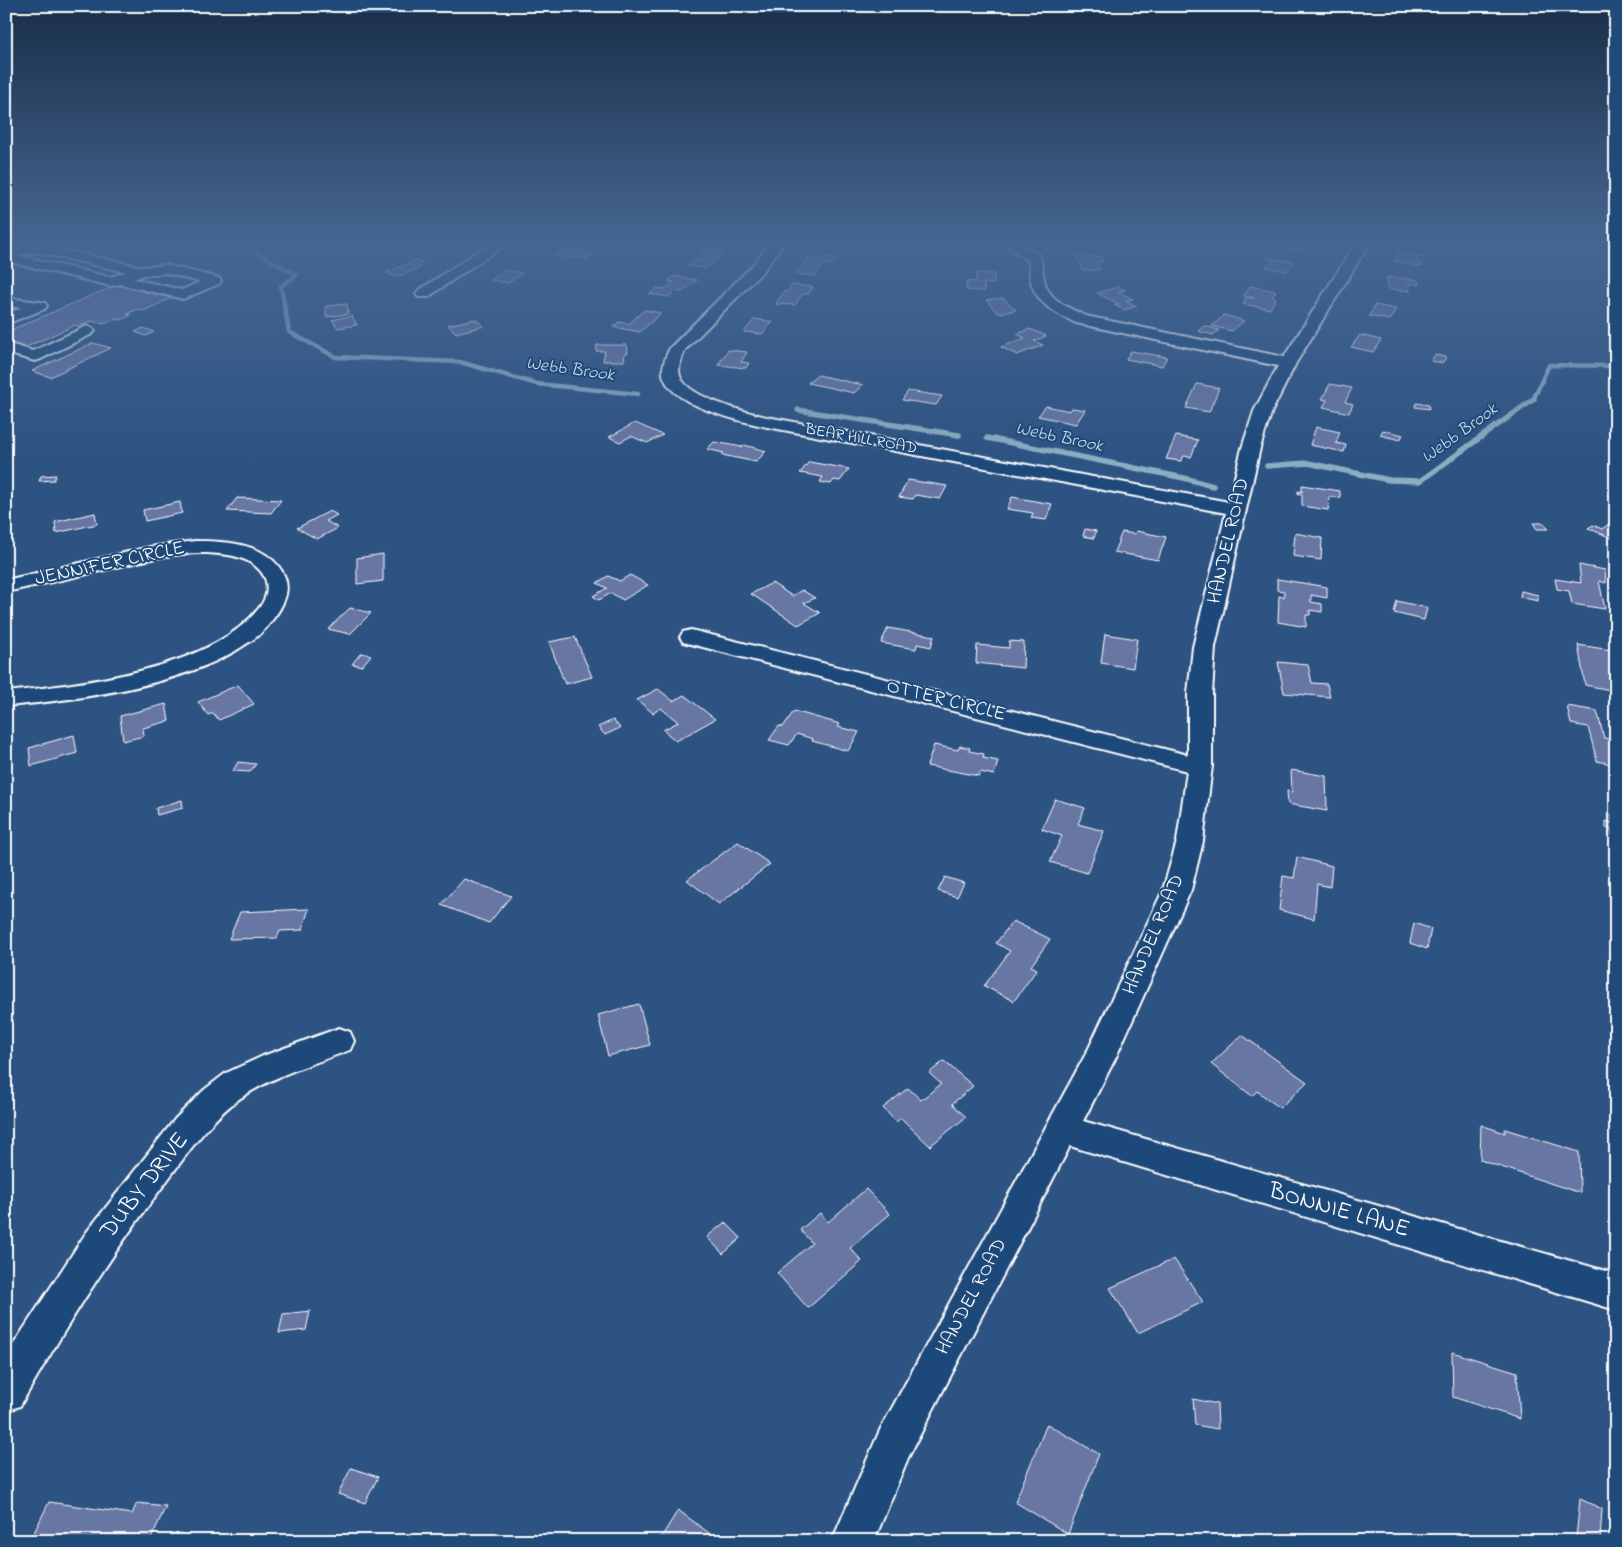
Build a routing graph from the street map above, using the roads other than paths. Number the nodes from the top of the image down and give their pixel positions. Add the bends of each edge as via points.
1 (23, 313) edge
2 (713, 313) edge
3 (1069, 313) edge
4 (1319, 313) edge
5 (6, 320) edge
6 (87, 331) dead end
7 (6, 348) edge
8 (1288, 363) junction
9 (1236, 509) junction
10 (6, 586) edge
11 (691, 637) dead end
12 (6, 699) edge
13 (1200, 766) junction
14 (339, 1041) dead end
15 (1061, 1129) junction
16 (1616, 1292) edge
17 (6, 1392) edge
18 (853, 1541) edge

1 - 5 street
2 - 9 street, BEAR HILL ROAD via 678,348 671,376 676,386 708,404 766,422
3 - 8 street via 1081,320
4 - 8 street, HANDEL ROAD
6 - 7 street via 35,356
8 - 9 street, HANDEL ROAD via 1263,411
9 - 13 street, HANDEL ROAD via 1204,647
10 - 12 street, JENNIFER CIRCLE via 153,552 205,547 235,550 258,559 273,573 277,590 271,609 254,629 210,656 128,680
11 - 13 street, OTTER CIRCLE
13 - 15 street, HANDEL ROAD via 1190,841 1177,890 1100,1057
14 - 17 street, DUBY DRIVE via 262,1070 236,1084 211,1104 123,1210 65,1295
15 - 16 street, BONNIE LANE
15 - 18 street, HANDEL ROAD via 894,1444

